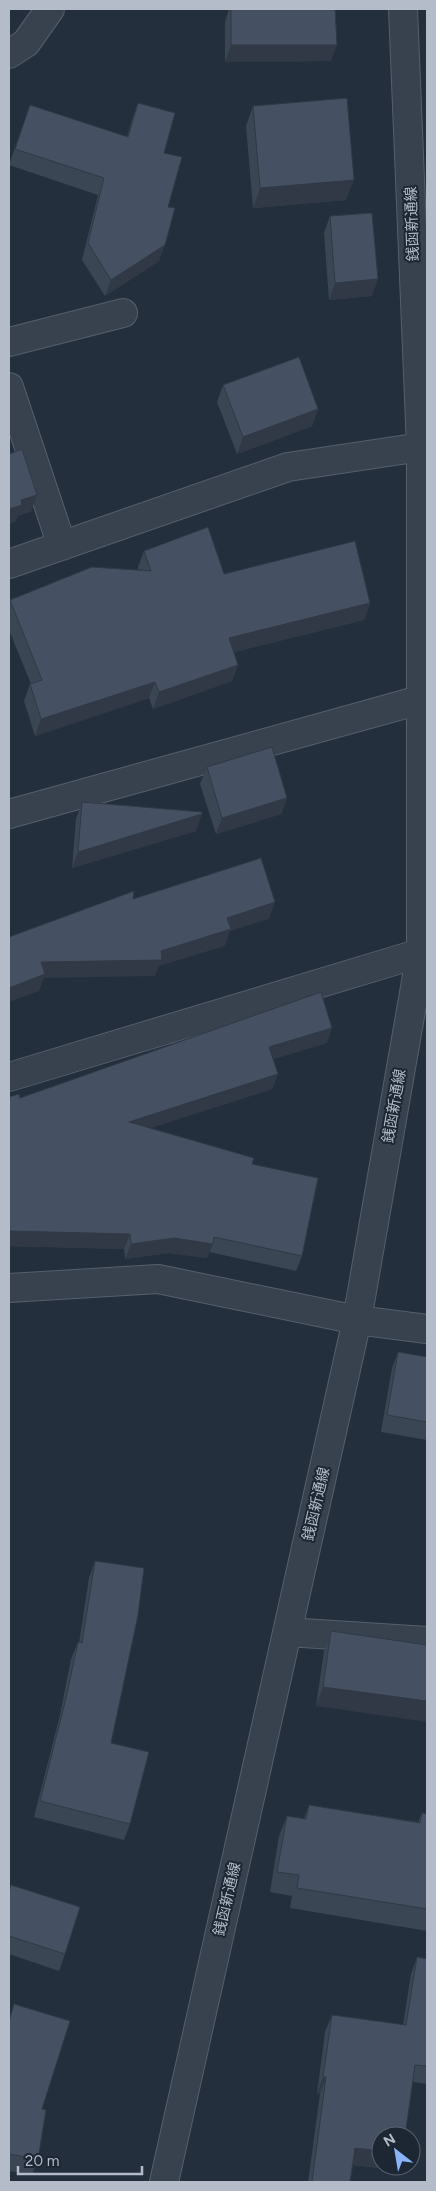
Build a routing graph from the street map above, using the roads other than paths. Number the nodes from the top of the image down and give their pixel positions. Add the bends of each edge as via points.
1 (50, 9) edge
2 (403, 9) edge
3 (9, 54) edge
4 (123, 313) dead end
5 (9, 342) edge
6 (9, 387) edge
7 (421, 447) junction
8 (425, 524) edge
9 (62, 546) junction
10 (9, 564) edge
11 (425, 699) edge
12 (9, 814) edge
13 (424, 952) edge
14 (9, 1077) edge
15 (9, 1288) edge
16 (357, 1320) junction
17 (427, 1330) edge
18 (287, 1632) junction
19 (427, 1641) edge
20 (164, 2182) edge

1 - 3 street via 26,43
2 - 7 street, 銭函新通線
4 - 5 street
6 - 9 street
7 - 8 street, 銭函新通線
7 - 9 street via 288,466
8 - 11 street, 銭函新通線
9 - 10 street
11 - 12 street
11 - 13 street, 銭函新通線
13 - 14 street
13 - 16 street, 銭函新通線
15 - 16 street via 158,1279
16 - 17 street
16 - 18 street, 銭函新通線
18 - 19 street
18 - 20 street, 銭函新通線

